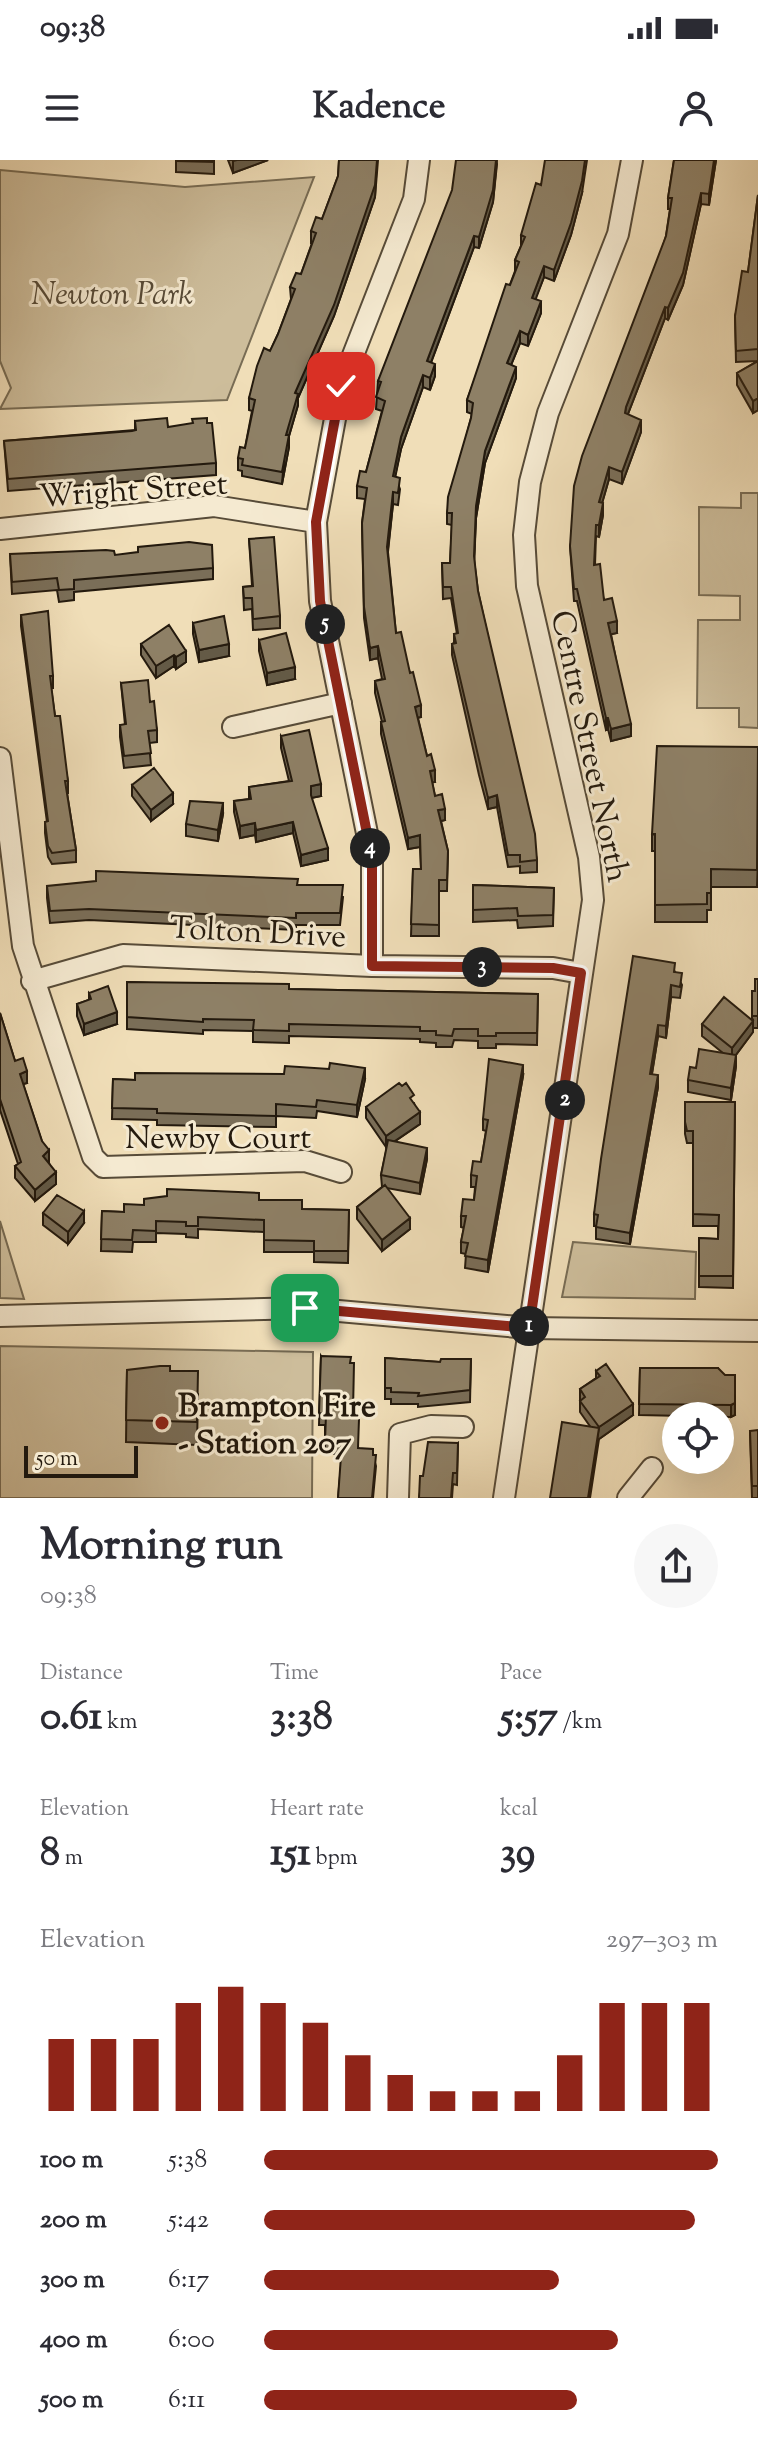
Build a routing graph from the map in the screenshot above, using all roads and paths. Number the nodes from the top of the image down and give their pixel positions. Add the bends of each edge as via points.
1 (419, 160) edge
2 (632, 160) edge
3 (316, 522) junction
4 (0, 529) edge
5 (341, 703) junction
6 (233, 727) dead end
7 (0, 758) edge
8 (372, 966) junction
9 (581, 973) junction
10 (32, 981) junction
11 (341, 1172) dead end
12 (0, 1316) edge
13 (529, 1328) junction
14 (758, 1331) edge
15 (463, 1427) dead end
16 (652, 1468) dead end
17 (398, 1498) edge
18 (504, 1498) edge
19 (628, 1498) edge

1 - 3 street via 414,199 341,386
2 - 9 street, Centre Street North via 618,234 548,413 530,482 524,535 527,586 589,857 593,900
3 - 4 street, Wright Street via 214,506
3 - 5 street via 320,601
5 - 6 street
5 - 8 street via 372,858
7 - 10 street via 16,900
8 - 9 street, Tolton Drive via 553,968
8 - 10 street, Tolton Drive via 123,955
9 - 13 street, Centre Street North
10 - 11 street, Newby Court via 93,1157 103,1167 305,1161
12 - 13 street via 305,1308
13 - 14 street
13 - 18 street, Centre Street North
15 - 17 street via 431,1426 400,1434
16 - 19 street

